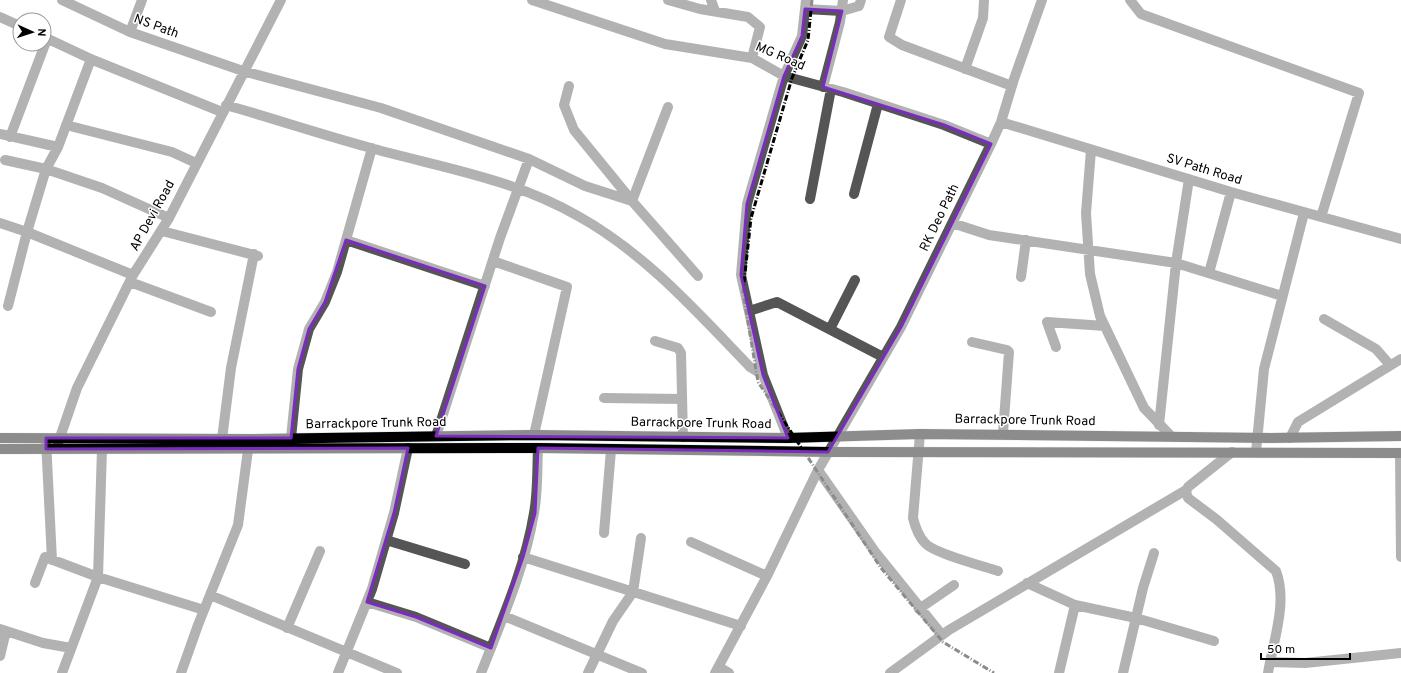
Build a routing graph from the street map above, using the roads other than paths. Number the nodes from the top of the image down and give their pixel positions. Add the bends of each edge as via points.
1 (62, 0) edge
2 (142, 0) edge
3 (281, 0) edge
4 (532, 0) edge
5 (668, 0) edge
6 (711, 0) edge
7 (843, 0) edge
8 (861, 0) edge
9 (901, 0) edge
10 (984, 0) edge
11 (1042, 0) edge
12 (1130, 0) edge
13 (805, 4) edge
14 (842, 11) junction
15 (715, 12) junction
16 (0, 17) edge
17 (12, 22) edge
18 (130, 32) junction
19 (52, 41) edge
20 (39, 52) edge
21 (752, 58) junction
22 (91, 59) junction
23 (965, 69) junction
24 (244, 71) junction
25 (784, 76) junction
26 (569, 86) dead end
27 (1012, 86) junction
28 (827, 88) junction
29 (878, 104) junction
30 (668, 107) dead end
31 (224, 109) junction
32 (1001, 122) junction
33 (66, 125) junction
34 (5, 136) edge
35 (991, 144) junction
36 (58, 147) junction
37 (372, 148) junction
38 (1091, 150) junction
39 (5, 160) dead end
40 (529, 160) junction
41 (196, 163) junction
42 (46, 169) junction
43 (1189, 179) junction
44 (519, 187) junction
45 (1230, 192) junction
46 (854, 194) dead end
47 (810, 199) dead end
48 (632, 201) junction
49 (1304, 213) junction
50 (1321, 217) junction
51 (169, 218) junction
52 (0, 223) edge
53 (952, 223) junction
54 (162, 231) junction
55 (27, 232) junction
56 (1401, 239) edge
57 (346, 240) junction
58 (1026, 240) junction
59 (1089, 250) junction
60 (493, 261) junction
61 (1176, 263) junction
62 (1209, 273) junction
63 (698, 276) dead end
64 (1021, 277) dead end
65 (132, 279) junction
66 (855, 280) dead end
67 (485, 286) junction
68 (1282, 296) junction
69 (8, 306) dead end
70 (749, 311) junction
71 (211, 312) dead end
72 (1324, 319) dead end
73 (1105, 326) junction
74 (830, 329) junction
75 (655, 341) dead end
76 (972, 342) dead end
77 (1056, 347) dead end
78 (883, 357) junction
79 (1401, 359) edge
80 (1390, 365) junction
81 (763, 375) junction
82 (604, 398) dead end
83 (682, 399) junction
84 (1159, 425) junction
85 (1003, 433) junction
86 (920, 434) junction
87 (534, 435) junction
88 (1170, 435) junction
89 (436, 436) junction
90 (1401, 436) edge
91 (683, 437) junction
92 (836, 437) junction
93 (0, 438) edge
94 (46, 438) junction
95 (60, 438) junction
96 (291, 438) junction
97 (788, 438) junction
98 (1256, 438) junction
99 (1290, 438) junction
100 (222, 439) junction
101 (408, 448) junction
102 (538, 448) junction
103 (0, 449) edge
104 (51, 449) junction
105 (102, 449) junction
106 (248, 450) junction
107 (611, 450) junction
108 (919, 451) junction
109 (828, 452) junction
110 (1232, 452) junction
111 (1256, 452) junction
112 (1400, 453) edge
113 (818, 470) junction
114 (1186, 490) junction
115 (604, 533) dead end
116 (642, 538) dead end
117 (386, 540) junction
118 (691, 542) dead end
119 (320, 551) dead end
120 (1154, 553) dead end
121 (523, 556) junction
122 (1401, 557) edge
123 (52, 560) junction
124 (465, 564) dead end
125 (998, 571) dead end
126 (767, 576) junction
127 (98, 577) junction
128 (36, 583) dead end
129 (1027, 583) junction
130 (954, 585) dead end
131 (633, 592) junction
132 (210, 594) junction
133 (367, 602) junction
134 (1075, 605) junction
135 (919, 609) junction
136 (204, 610) junction
137 (504, 616) junction
138 (1136, 618) junction
139 (740, 626) junction
140 (287, 628) junction
141 (3, 630) edge
142 (942, 635) junction
143 (1214, 640) dead end
144 (71, 648) junction
145 (491, 648) junction
146 (348, 651) junction
147 (596, 653) junction
148 (1401, 653) edge
149 (0, 656) edge
150 (1270, 662) junction
151 (717, 670) edge
152 (62, 673) edge
153 (181, 673) edge
154 (338, 673) edge
155 (397, 673) edge
156 (481, 673) edge
157 (588, 673) edge
158 (642, 673) edge
159 (729, 673) edge
160 (890, 673) edge
161 (1059, 673) edge
162 (1123, 673) edge
163 (1268, 673) edge

1 - 18 street, NS Path
2 - 18 street
3 - 24 street, AP Devi Road
4 - 21 street, MG Road via 665,44
5 - 15 street
6 - 15 street
7 - 14 street
8 - 14 street via 859,6
9 - 23 street via 889,37 902,45
10 - 23 street via 983,18
11 - 27 street, RK Deo Path
12 - 50 street via 1140,14 1359,93
13 - 14 street
13 - 25 street via 802,36
14 - 28 street
15 - 21 street via 748,17 760,27
16 - 17 street
18 - 24 street, NS Path
19 - 22 street
20 - 34 street
21 - 25 street, MG Road
22 - 31 street
22 - 33 street
23 - 27 street
24 - 31 street, AP Devi Road
24 - 40 street, NS Path via 381,108
25 - 28 street, MG Road
25 - 70 street via 747,204 741,275
26 - 48 street via 564,105 574,130
27 - 32 street, RK Deo Path
28 - 29 street, MG Road
28 - 47 street
29 - 35 street, MG Road via 944,125
29 - 46 street
30 - 48 street
31 - 37 street
31 - 41 street, AP Devi Road
32 - 35 street, RK Deo Path
32 - 38 street, SV Path Road
33 - 36 street
33 - 41 street via 172,152
34 - 36 street
35 - 53 street, RK Deo Path
36 - 42 street
37 - 44 street
37 - 57 street
38 - 43 street, SV Path Road
38 - 59 street via 1086,213
39 - 42 street
40 - 44 street
40 - 48 street, NS Path via 585,186
41 - 51 street, AP Devi Road
42 - 51 street via 102,188
42 - 55 street
43 - 45 street, SV Path Road
43 - 61 street
44 - 60 street
44 - 81 street via 578,216 626,248 681,295 754,371
45 - 49 street, SV Path Road
45 - 62 street
48 - 63 street
49 - 50 street, SV Path Road
49 - 68 street
50 - 56 street, SV Path Road
51 - 54 street, AP Devi Road
52 - 55 street
53 - 58 street via 989,235
53 - 78 street, RK Deo Path via 901,327
54 - 65 street, AP Devi Road
54 - 100 street via 256,255 231,368
55 - 65 street
55 - 69 street
57 - 67 street
57 - 96 street via 325,302 309,329 298,369
58 - 59 street
58 - 64 street
59 - 61 street
59 - 73 street via 1090,274 1100,316
60 - 67 street
60 - 87 street via 567,286
61 - 62 street
61 - 84 street
62 - 68 street
65 - 71 street
65 - 95 street, AP Devi Road via 77,388
66 - 74 street
67 - 89 street
68 - 98 street via 1264,369
70 - 74 street via 777,302
70 - 81 street
72 - 80 street via 1376,349
73 - 77 street via 1047,322
73 - 84 street via 1144,408
74 - 78 street
75 - 83 street via 680,350
76 - 85 street via 1009,352
78 - 92 street, RK Deo Path
79 - 80 street
80 - 99 street via 1298,422
81 - 97 street
82 - 83 street
83 - 91 street
84 - 88 street
85 - 86 main road, Barrackpore Trunk Road
85 - 88 main road, Barrackpore Trunk Road
86 - 92 main road, Barrackpore Trunk Road
86 - 108 street
87 - 89 main road, Barrackpore Trunk Road
87 - 91 main road, Barrackpore Trunk Road
88 - 98 main road, Barrackpore Trunk Road
89 - 96 main road, Barrackpore Trunk Road
90 - 99 main road, Barrackpore Trunk Road
91 - 97 main road, Barrackpore Trunk Road
92 - 97 main road, Barrackpore Trunk Road
92 - 109 street, RK Deo Path
93 - 94 main road, Barrackpore Trunk Road
94 - 95 main road, Barrackpore Trunk Road
94 - 104 street
95 - 100 main road, Barrackpore Trunk Road
95 - 104 street, AP Devi Road
96 - 100 main road, Barrackpore Trunk Road
98 - 99 main road, Barrackpore Trunk Road
98 - 111 street
101 - 102 main road, Barrackpore Trunk Road
101 - 106 main road, Barrackpore Trunk Road
101 - 117 street
102 - 107 main road, Barrackpore Trunk Road
102 - 121 street via 535,513
103 - 104 main road, Barrackpore Trunk Road
104 - 105 main road, Barrackpore Trunk Road
104 - 123 street
105 - 106 main road, Barrackpore Trunk Road
105 - 127 street
106 - 132 street via 238,525
107 - 109 main road, Barrackpore Trunk Road
107 - 115 street
108 - 109 main road, Barrackpore Trunk Road
108 - 110 main road, Barrackpore Trunk Road
108 - 125 street via 912,518 925,543 935,551
109 - 113 street, RK Deo Path
110 - 111 main road, Barrackpore Trunk Road
110 - 114 street
111 - 112 main road, Barrackpore Trunk Road
112 - 122 street
113 - 126 street, RK Deo Path
113 - 135 street
114 - 129 street
114 - 150 street via 1188,498 1276,571 1280,582 1279,616
116 - 131 street
117 - 124 street
117 - 133 street
118 - 126 street
119 - 140 street
120 - 138 street via 1142,588
121 - 131 street
121 - 137 street
123 - 127 street
123 - 128 street via 45,557
126 - 139 street, RK Deo Path
127 - 136 street
127 - 144 street
129 - 134 street
129 - 142 street
130 - 135 street
131 - 139 street
131 - 147 street via 613,621
132 - 136 street
132 - 140 street
133 - 145 street via 416,618
133 - 146 street
134 - 138 street
134 - 161 street
135 - 142 street
136 - 153 street
137 - 145 street
137 - 147 street
138 - 143 street
138 - 162 street
139 - 151 street, RK Deo Path
140 - 146 street
141 - 144 street via 43,643
141 - 149 street
142 - 160 street
144 - 152 street
145 - 156 street
146 - 154 street
146 - 155 street
147 - 157 street
147 - 158 street
148 - 150 street via 1305,663
150 - 163 street
151 - 159 street

